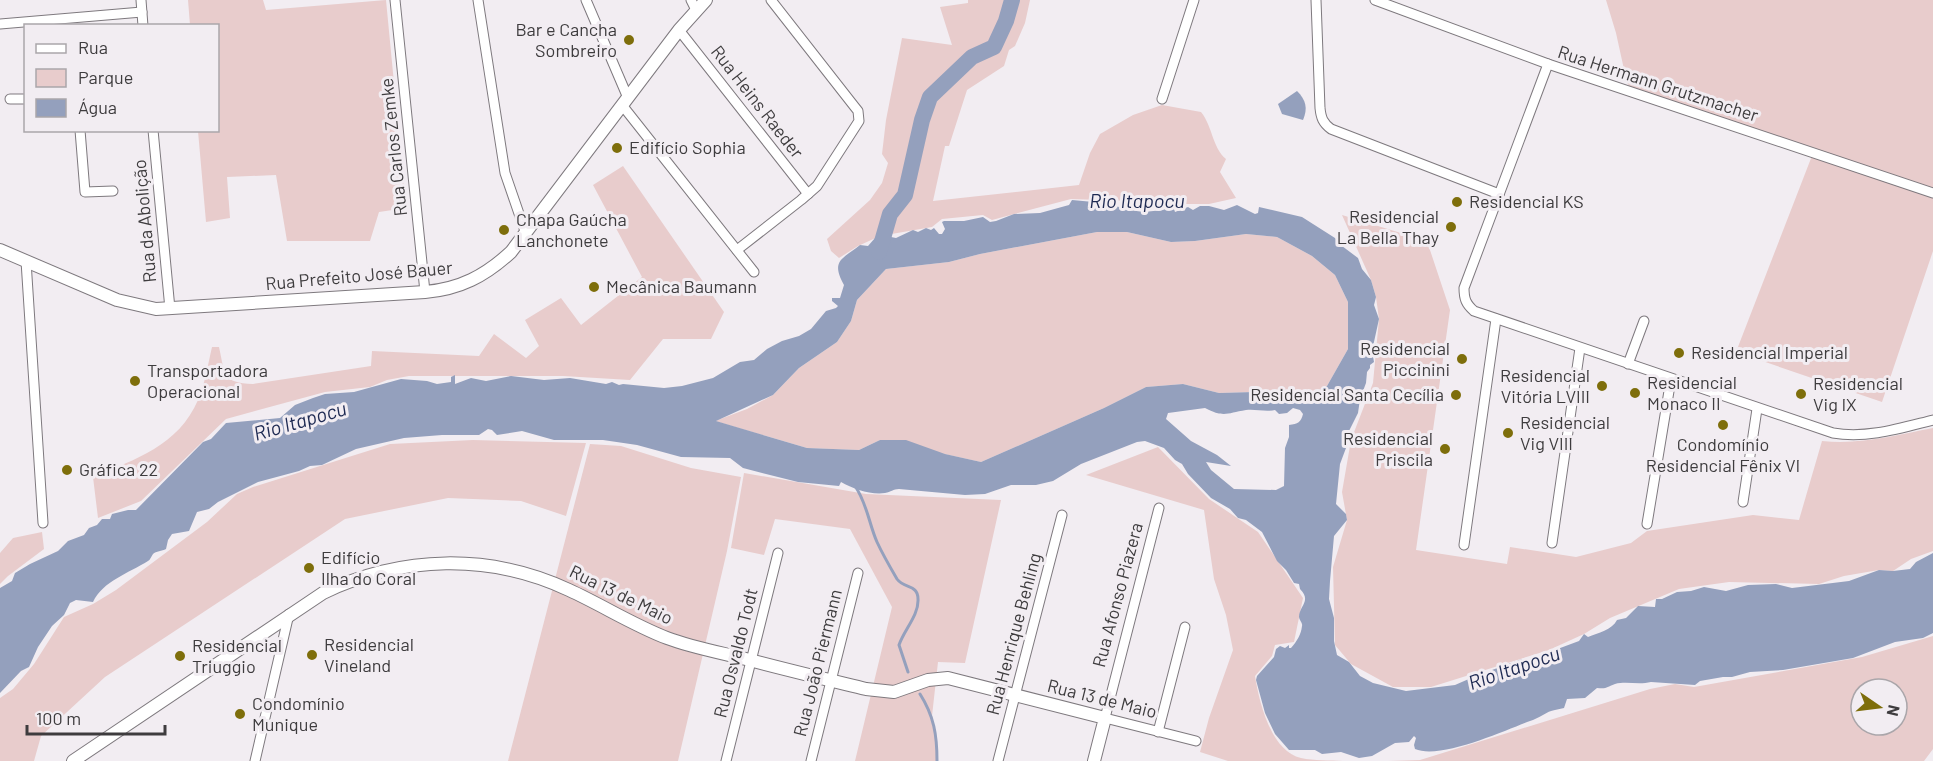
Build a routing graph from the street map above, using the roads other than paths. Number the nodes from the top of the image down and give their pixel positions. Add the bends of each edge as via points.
1 (141, 0) edge
2 (395, 0) edge
3 (478, 0) edge
4 (586, 0) edge
5 (706, 0) edge
6 (771, 0) edge
7 (1194, 0) edge
8 (1316, 0) edge
9 (1375, 0) edge
10 (694, 5) edge
11 (142, 12) junction
12 (83, 21) edge
13 (0, 24) edge
14 (143, 24) edge
15 (679, 30) junction
16 (1548, 64) junction
17 (10, 99) dead end
18 (24, 99) edge
19 (1162, 99) dead end
20 (625, 102) junction
21 (80, 132) edge
22 (153, 132) edge
23 (113, 191) dead end
24 (1933, 193) edge
25 (808, 194) junction
26 (1499, 194) junction
27 (526, 234) junction
28 (0, 250) edge
29 (737, 250) junction
30 (26, 261) junction
31 (754, 272) dead end
32 (424, 292) junction
33 (170, 309) junction
34 (1496, 319) junction
35 (1644, 321) dead end
36 (1580, 348) junction
37 (1628, 364) junction
38 (1671, 379) junction
39 (1757, 409) junction
40 (1933, 420) edge
41 (1743, 502) dead end
42 (1159, 508) dead end
43 (1062, 515) dead end
44 (43, 523) dead end
45 (1647, 524) dead end
46 (1552, 543) dead end
47 (1464, 545) dead end
48 (778, 554) dead end
49 (858, 573) dead end
50 (289, 614) junction
51 (1183, 627) dead end
52 (751, 661) junction
53 (831, 681) junction
54 (1016, 695) junction
55 (1105, 718) junction
56 (1155, 731) junction
57 (1196, 741) dead end
58 (73, 761) edge
59 (255, 761) edge
60 (726, 761) edge
61 (811, 761) edge
62 (998, 761) edge
63 (1094, 761) edge

1 - 11 street
2 - 32 street, Rua Carlos Zemke
3 - 27 street via 505,172
4 - 20 street
5 - 10 main road, Rua Prefeito José Bauer
6 - 25 street via 859,117 832,164
7 - 19 street
8 - 26 street via 1324,124
9 - 16 street, Rua Hermann Grutzmacher
10 - 15 main road, Rua Prefeito José Bauer
11 - 12 street
11 - 14 street
12 - 13 street
15 - 20 main road, Rua Prefeito José Bauer
15 - 25 street, Rua Heins Raeder
16 - 24 street, Rua Hermann Grutzmacher
16 - 26 street
17 - 18 street
20 - 27 main road, Rua Prefeito José Bauer
20 - 29 street
21 - 23 street via 85,192
22 - 33 street, Rua da Abolição
25 - 29 street
26 - 34 street via 1464,288 1464,298 1474,311
27 - 32 main road, Rua Prefeito José Bauer via 486,273 454,288
28 - 30 main road, Rua Prefeito José Bauer
29 - 31 street
30 - 33 main road, Rua Prefeito José Bauer via 130,305
30 - 44 street
32 - 33 main road, Rua Prefeito José Bauer
34 - 36 street
34 - 47 street
35 - 37 street
36 - 37 street
36 - 46 street
37 - 38 street
38 - 39 street
38 - 45 street
39 - 40 street via 1847,436
39 - 41 street
42 - 55 street, Rua Afonso Piazera
43 - 54 street, Rua Henrique Behling
48 - 52 street, Rua Osvaldo Todt
49 - 53 street, Rua João Piermann
50 - 52 main road, Rua 13 de Maio via 332,588 378,573 437,562 479,564 547,580 659,635
50 - 58 main road, Rua 13 de Maio
50 - 59 street
51 - 56 street
52 - 53 main road, Rua 13 de Maio
52 - 60 street, Rua Osvaldo Todt
53 - 54 main road, Rua 13 de Maio via 887,692 948,678
53 - 61 street, Rua João Piermann
54 - 55 main road, Rua 13 de Maio
54 - 62 street, Rua Henrique Behling
55 - 56 street, Rua 13 de Maio
55 - 63 main road, Rua Afonso Piazera
56 - 57 street, Rua 13 de Maio

